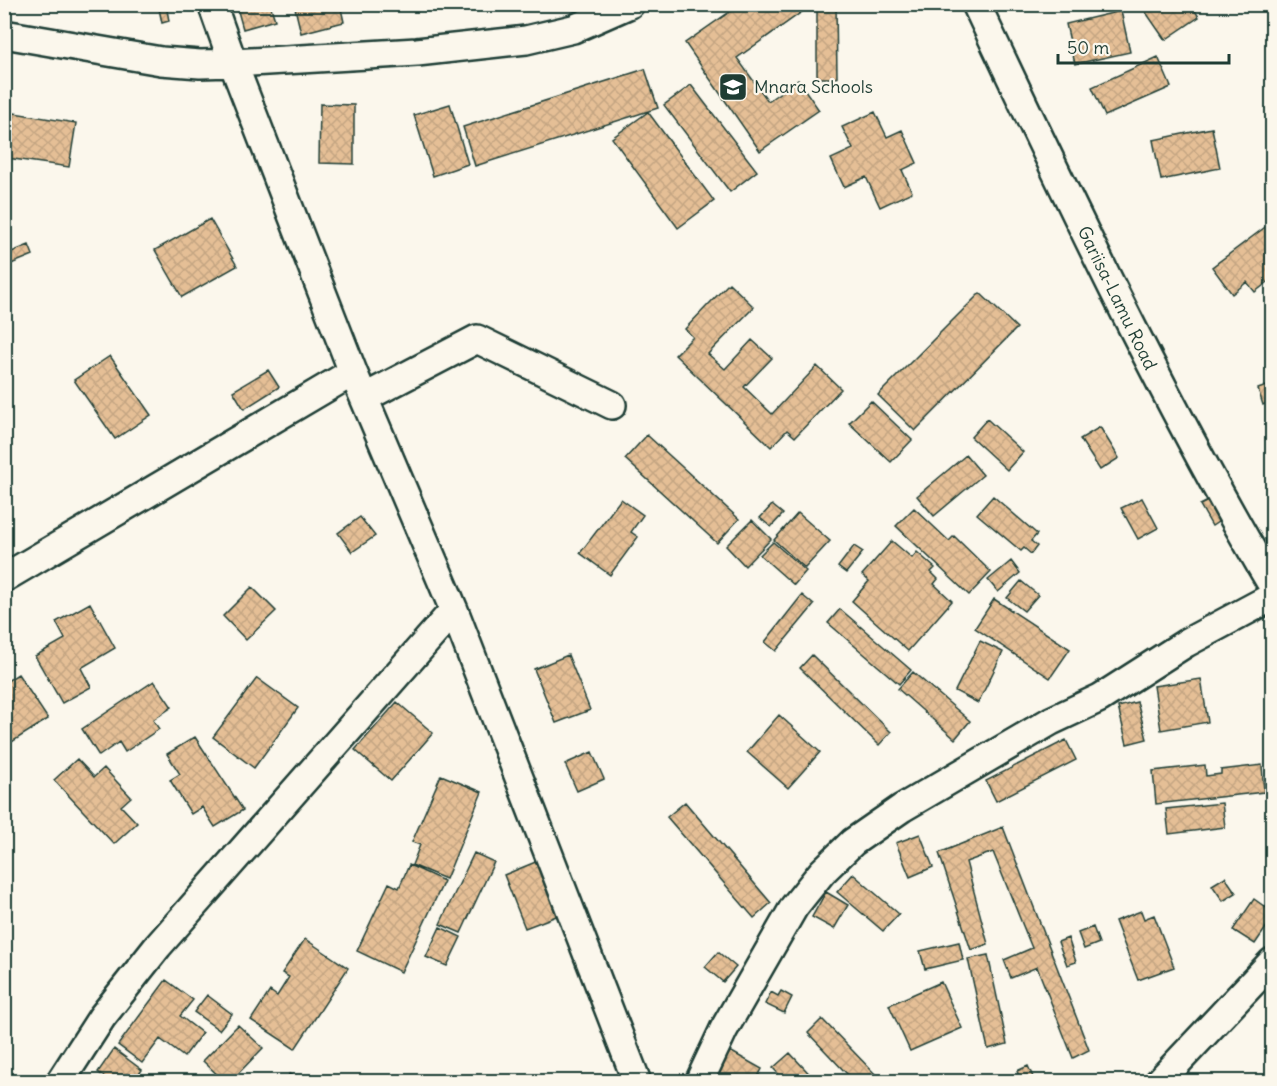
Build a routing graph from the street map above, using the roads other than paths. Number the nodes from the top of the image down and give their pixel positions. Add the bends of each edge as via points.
1 (212, 4) edge
2 (630, 4) edge
3 (976, 4) edge
4 (4, 34) edge
5 (233, 63) junction
6 (353, 372) junction
7 (364, 398) junction
8 (612, 405) dead end
9 (4, 578) edge
10 (1272, 585) edge
11 (1272, 597) edge
12 (454, 610) junction
13 (1272, 962) edge
14 (60, 1082) edge
15 (637, 1082) edge
16 (699, 1082) edge
17 (1159, 1082) edge

1 - 5 street
2 - 5 street via 573,29 526,40 417,52
3 - 10 street, Gariisa-Lamu Road via 1151,367
4 - 5 street via 161,61
5 - 6 street
6 - 7 street
6 - 9 street
7 - 8 street via 477,339
7 - 12 street
11 - 16 street via 902,808 853,842 794,907 724,1029
12 - 14 street via 158,946 102,1017
12 - 15 street
13 - 17 street

